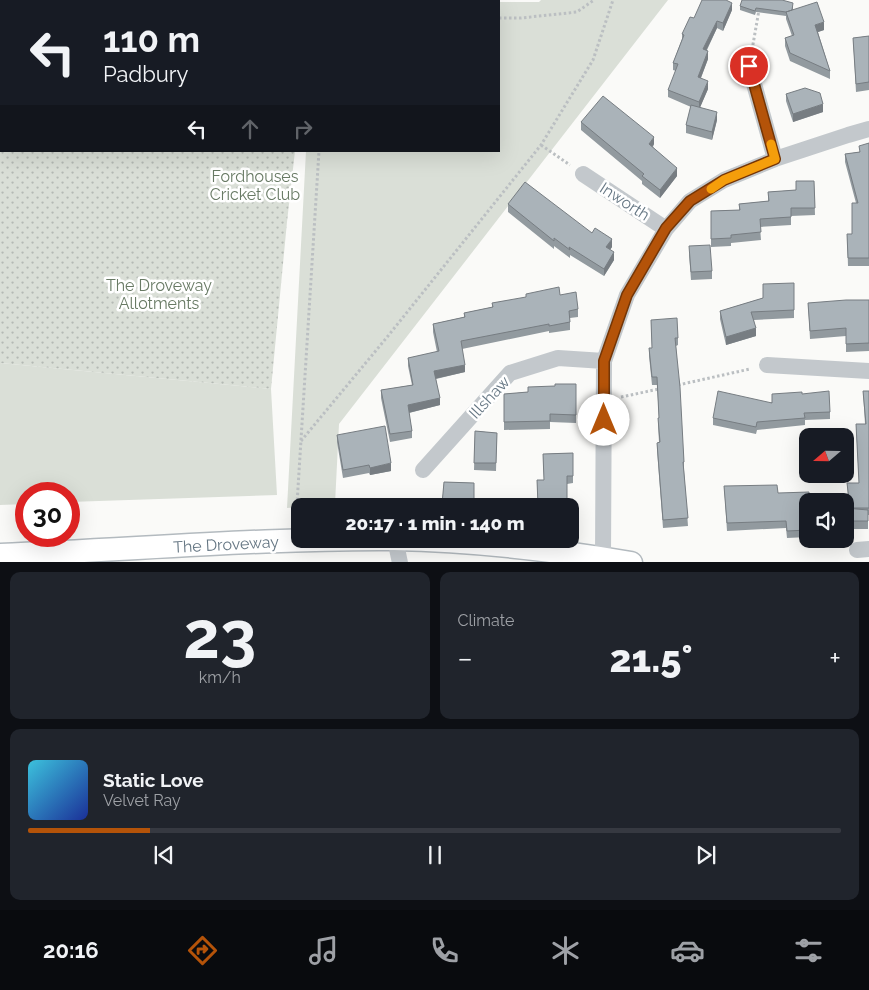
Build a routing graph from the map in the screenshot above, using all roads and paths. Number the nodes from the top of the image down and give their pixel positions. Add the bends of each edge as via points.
1 (594, 0) edge
2 (614, 0) edge
3 (759, 9) edge
4 (500, 18) edge
5 (749, 66) joint
6 (869, 130) edge
7 (541, 145) junction
8 (319, 152) edge
9 (775, 159) junction
10 (583, 174) joint
11 (666, 228) junction
12 (604, 361) junction
13 (767, 365) joint
14 (869, 370) edge
15 (671, 386) edge
16 (662, 388) edge
17 (604, 401) junction
18 (301, 442) junction
19 (424, 470) dead end
20 (298, 498) edge
21 (291, 540) edge
22 (397, 548) edge
23 (524, 548) edge
24 (0, 555) edge
25 (603, 558) junction
26 (400, 562) edge
27 (631, 562) edge

1 - 4 path via 577,12
2 - 7 path via 593,60
3 - 5 path
5 - 9 street
6 - 9 street
7 - 10 path
7 - 18 path
8 - 18 path
9 - 11 street via 724,180 690,201
10 - 11 street, Inworth
11 - 12 street via 627,295
12 - 17 street
12 - 19 street, Illshaw via 558,358 510,373
13 - 14 street
13 - 15 path
16 - 17 path
17 - 25 street
18 - 20 path
21 - 24 street, The Droveway
22 - 26 street
23 - 25 street, The Droveway
25 - 27 street, The Droveway

